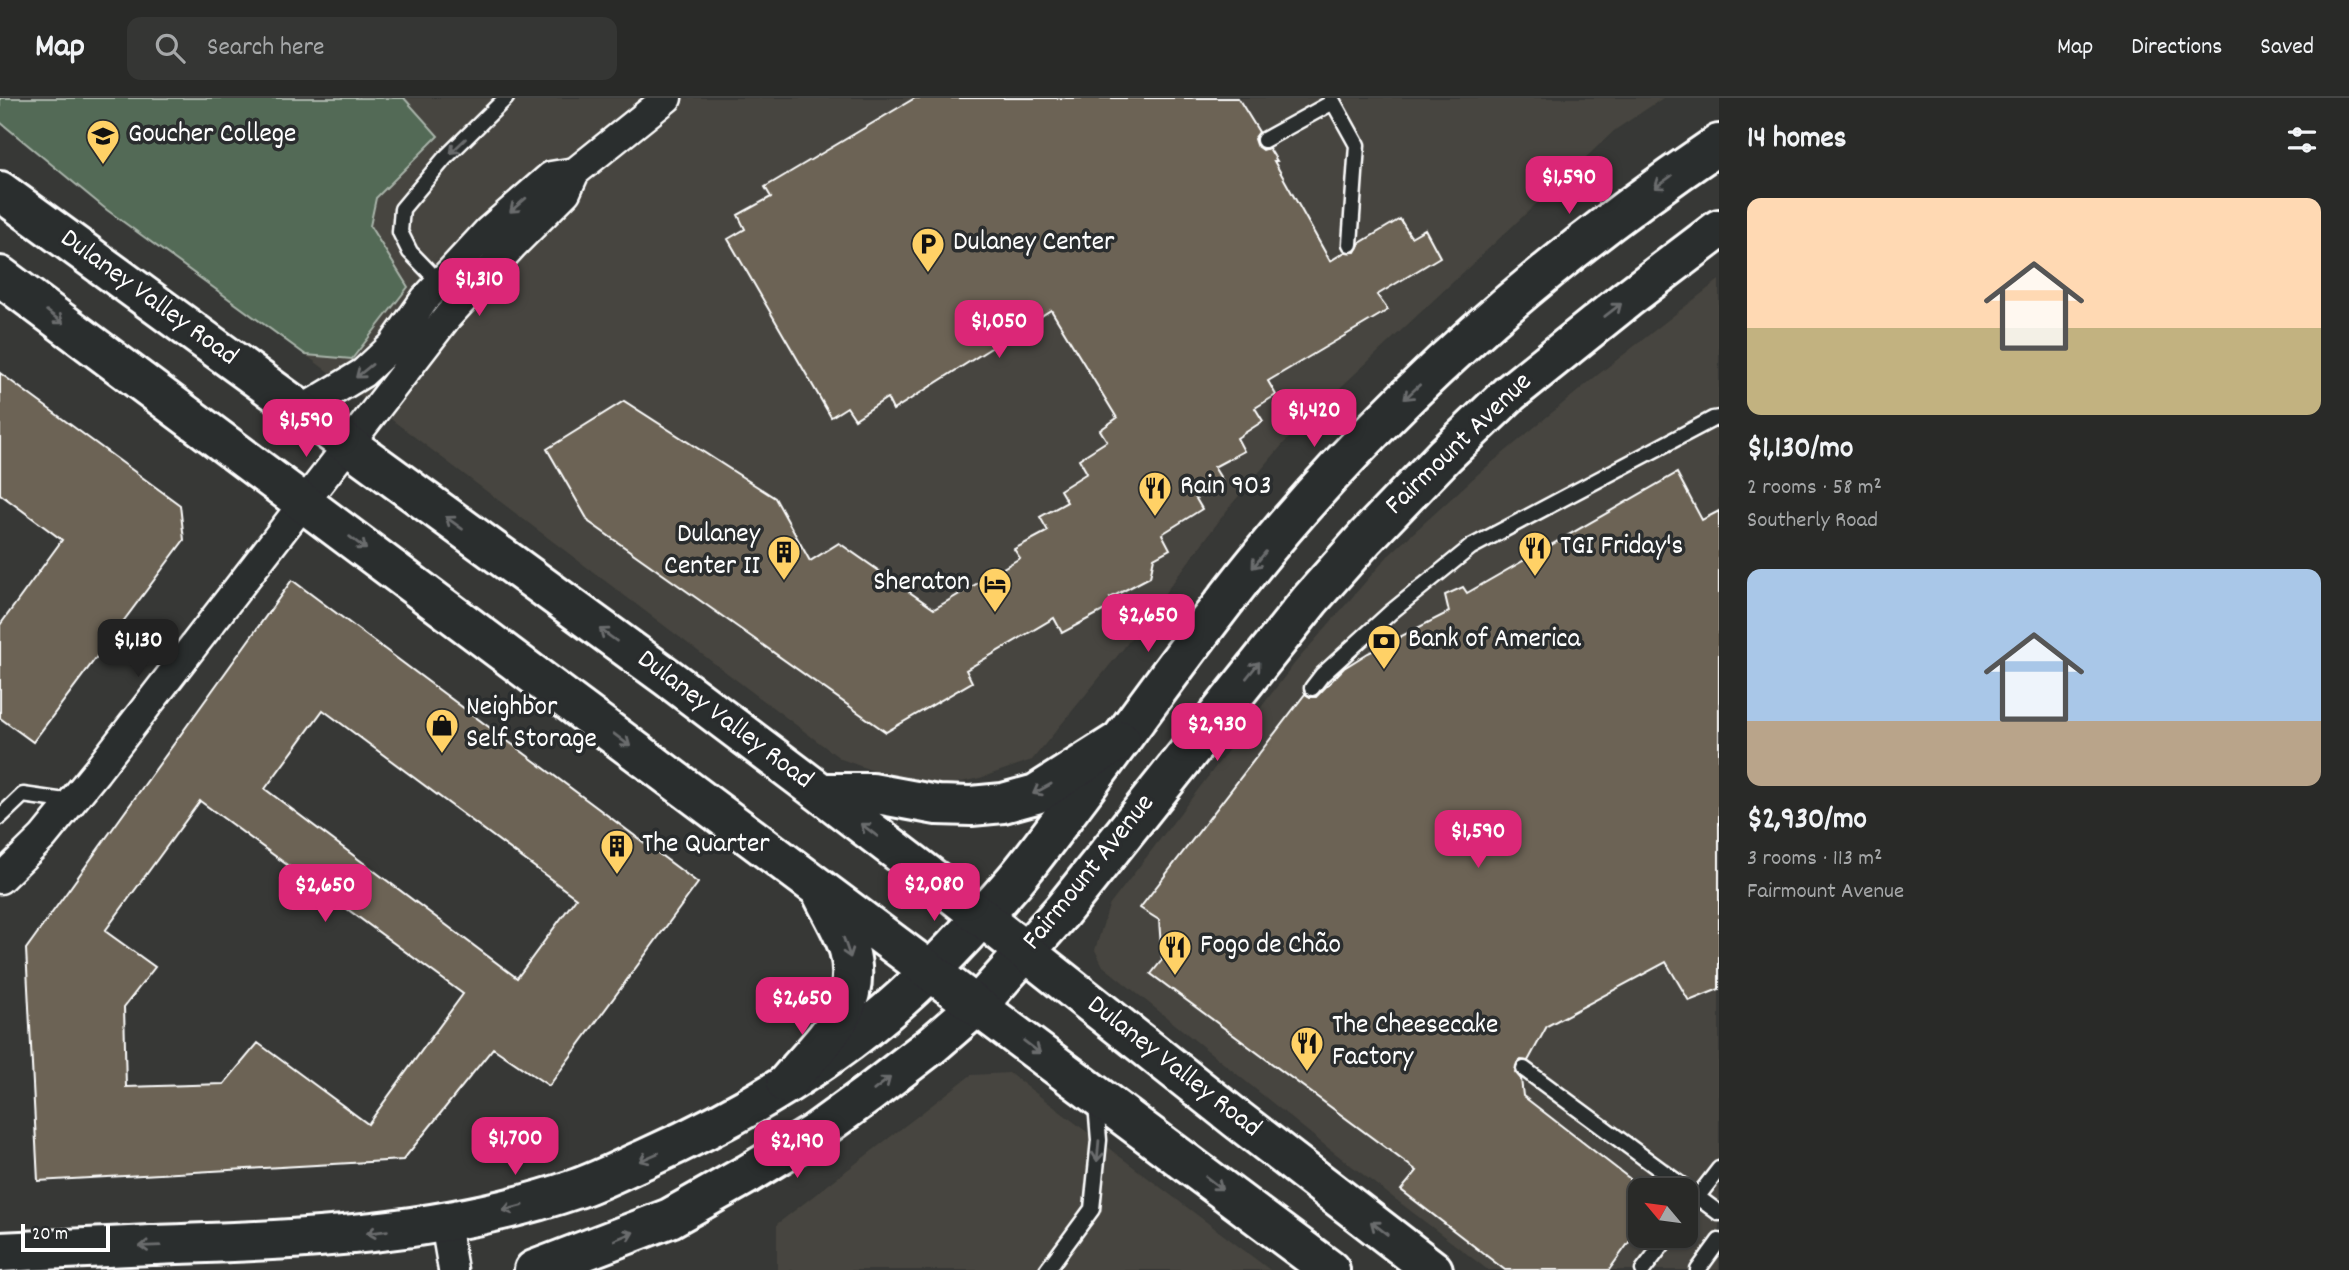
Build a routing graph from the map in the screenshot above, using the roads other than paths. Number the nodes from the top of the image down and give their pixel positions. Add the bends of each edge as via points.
1 (506, 98) edge
2 (667, 98) edge
3 (1332, 100) edge
4 (1264, 140) dead end
5 (1719, 144) edge
6 (575, 172) junction
7 (0, 191) edge
8 (1719, 229) edge
9 (1350, 244) dead end
10 (0, 276) edge
11 (439, 282) junction
12 (300, 411) junction
13 (1719, 418) edge
14 (347, 445) junction
15 (303, 502) junction
16 (1312, 688) dead end
17 (1121, 740) junction
18 (821, 793) junction
19 (72, 802) junction
20 (0, 817) edge
21 (0, 879) edge
22 (819, 886) junction
23 (981, 916) junction
24 (1026, 952) junction
25 (931, 971) junction
26 (977, 1006) junction
27 (1524, 1069) dead end
28 (786, 1084) junction
29 (1094, 1093) junction
30 (1719, 1169) edge
31 (1672, 1178) edge
32 (1698, 1197) joint
33 (1719, 1213) edge
34 (444, 1223) junction
35 (1719, 1241) edge
36 (1660, 1248) edge
37 (0, 1252) edge
38 (453, 1270) edge
39 (534, 1270) edge
40 (1047, 1270) edge
41 (1330, 1270) edge
42 (1433, 1270) edge
43 (1643, 1270) edge
44 (1698, 1270) edge

1 -> 11 lane via 444,159 402,209 400,232 410,252
2 - 6 street
3 - 4 lane
3 - 9 lane via 1357,145
5 -> 17 main road, Fairmount Avenue via 1576,248 1394,409 1281,532
6 -> 11 street via 551,176
6 - 14 street via 566,192 448,316
7 - 12 main road, Dulaney Valley Road
24 -> 8 main road, Fairmount Avenue via 1366,537 1510,393
10 -> 15 main road
11 -> 12 street via 392,346 363,373
12 - 14 main road, Dulaney Valley Road
13 - 16 lane via 1471,547 1391,612
14 - 15 street
18 -> 14 main road, Dulaney Valley Road
15 - 19 street
15 -> 22 main road
17 -> 18 main road via 1035,794 1003,803 971,806 872,793
17 - 23 main road, Fairmount Avenue via 1017,877
23 -> 18 main road, Dulaney Valley Road
19 - 20 lane via 23,795
19 - 21 street
22 - 25 main road
22 -> 28 main road via 848,947 852,990 844,1015
23 - 24 main road, Dulaney Valley Road
23 - 25 main road, Fairmount Avenue
24 - 26 main road, Fairmount Avenue
42 -> 24 main road, Dulaney Valley Road
25 - 26 main road
25 - 28 main road, Fairmount Avenue via 870,1024
26 -> 29 main road
39 -> 26 main road, Fairmount Avenue via 670,1217 748,1174 867,1095
27 - 31 lane
28 -> 34 main road, Fairmount Avenue via 698,1135 582,1187 512,1209
29 -> 40 lane via 1099,1140 1093,1209
29 -> 41 main road
30 - 32 lane
32 - 33 lane
34 -> 37 main road, Fairmount Avenue via 285,1240
34 - 38 street
35 - 44 lane
36 - 43 lane

